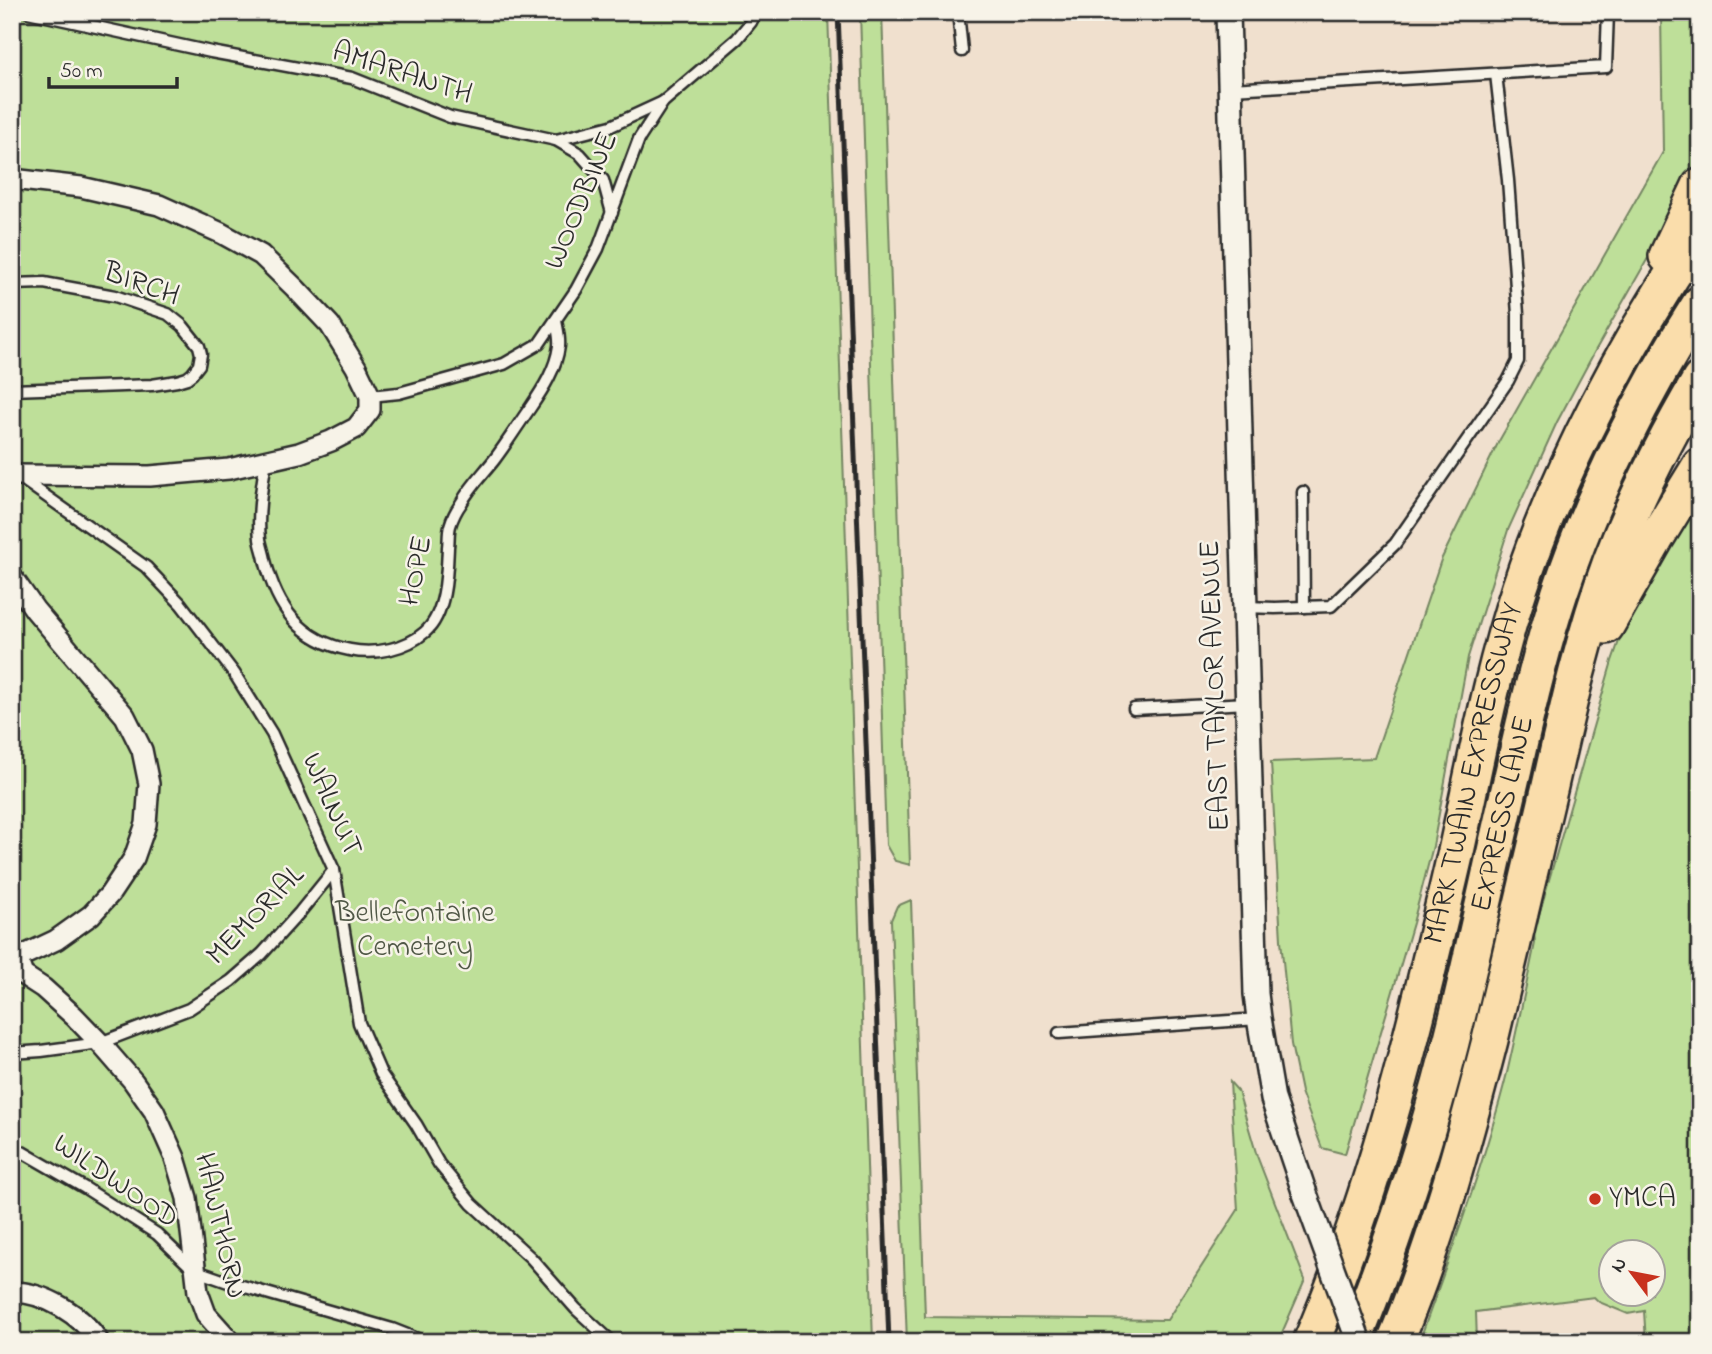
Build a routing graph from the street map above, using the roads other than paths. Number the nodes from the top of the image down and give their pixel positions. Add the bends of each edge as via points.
1 (28, 12) edge
2 (755, 12) edge
3 (958, 12) edge
4 (1228, 12) edge
5 (1608, 12) edge
6 (962, 51) dead end
7 (1496, 74) junction
8 (1230, 89) junction
9 (663, 102) junction
10 (556, 140) junction
11 (12, 178) edge
12 (1700, 186) edge
13 (612, 213) junction
14 (1700, 233) edge
15 (12, 284) edge
16 (1700, 304) edge
17 (556, 320) junction
18 (1623, 359) junction
19 (1700, 380) edge
20 (12, 390) edge
21 (370, 396) junction
22 (266, 460) junction
23 (1700, 466) edge
24 (14, 475) edge
25 (1303, 492) dead end
26 (12, 577) edge
27 (1245, 607) junction
28 (1304, 607) junction
29 (1574, 683) junction
30 (1248, 704) junction
31 (1134, 709) dead end
32 (334, 870) junction
33 (16, 963) edge
34 (1258, 1018) junction
35 (1059, 1033) dead end
36 (100, 1043) junction
37 (12, 1053) edge
38 (12, 1146) edge
39 (1369, 1187) junction
40 (194, 1270) junction
41 (12, 1292) edge
42 (99, 1342) edge
43 (232, 1342) edge
44 (425, 1342) edge
45 (612, 1342) edge
46 (1287, 1342) edge
47 (1311, 1342) edge
48 (1353, 1342) edge
49 (1359, 1342) edge
50 (1395, 1342) edge

1 - 10 lane, AMARANTH via 352,78 450,117
2 - 9 lane, WOODBINE via 737,39
3 - 6 lane
4 - 8 street, EAST TAYLOR AVENUE
5 - 7 lane via 1605,67
7 - 8 lane
7 - 28 lane via 1509,194 1518,361 1395,544 1331,606
8 - 27 street, EAST TAYLOR AVENUE
9 - 10 lane, AMARANTH via 611,126
9 - 13 lane, WOODBINE via 639,139
10 - 13 lane, AMARANTH via 580,153 603,180
11 - 21 street via 81,187 159,205 261,255 330,325
12 - 18 highway
13 - 17 lane, WOODBINE via 593,259
14 - 18 highway, MARK TWAIN EXPRESSWAY
15 - 20 lane, BIRCH via 44,283 115,296 168,314 183,326 201,354 192,374 177,382
16 - 48 highway, EXPRESS LANE via 1612,465 1560,591 1542,649 1436,1100 1401,1216
17 - 21 lane, WOODBINE via 539,344 504,364 399,393
17 - 22 lane, HOPE via 559,348 546,385 462,502 450,527 441,607 426,631 413,640 398,647 359,652 322,642 293,620 270,580 260,539
18 - 39 highway, MARK TWAIN EXPRESSWAY via 1567,470 1520,587 1404,1065
19 - 29 highway via 1661,450 1611,561
21 - 22 street via 370,410 356,428 299,453
22 - 24 street via 229,469 150,476
23 - 29 highway
24 - 32 lane, WALNUT via 146,567 180,604 234,673 272,734
25 - 28 lane
26 - 33 street via 125,716 142,750 149,784 146,824 134,858 110,894 91,915
27 - 28 lane
27 - 30 street, EAST TAYLOR AVENUE
29 - 50 highway via 1475,1098
30 - 31 lane
30 - 34 street, EAST TAYLOR AVENUE
32 - 36 lane, MEMORIAL via 262,954 231,981 189,1009
32 - 45 lane, WALNUT via 359,1023 381,1074 439,1164 472,1204
33 - 36 street, HAWTHORN via 23,975
34 - 35 lane
34 - 49 street, EAST TAYLOR AVENUE, bridge via 1273,1099
36 - 37 lane, MEMORIAL
36 - 40 street, HAWTHORN via 154,1111 175,1158 187,1198
38 - 40 lane, WILDWOOD via 157,1234
39 - 46 highway
39 - 47 highway, MARK TWAIN EXPRESSWAY
40 - 43 street, HAWTHORN via 206,1314
40 - 44 lane, WILDWOOD
41 - 42 street via 48,1300 74,1315

